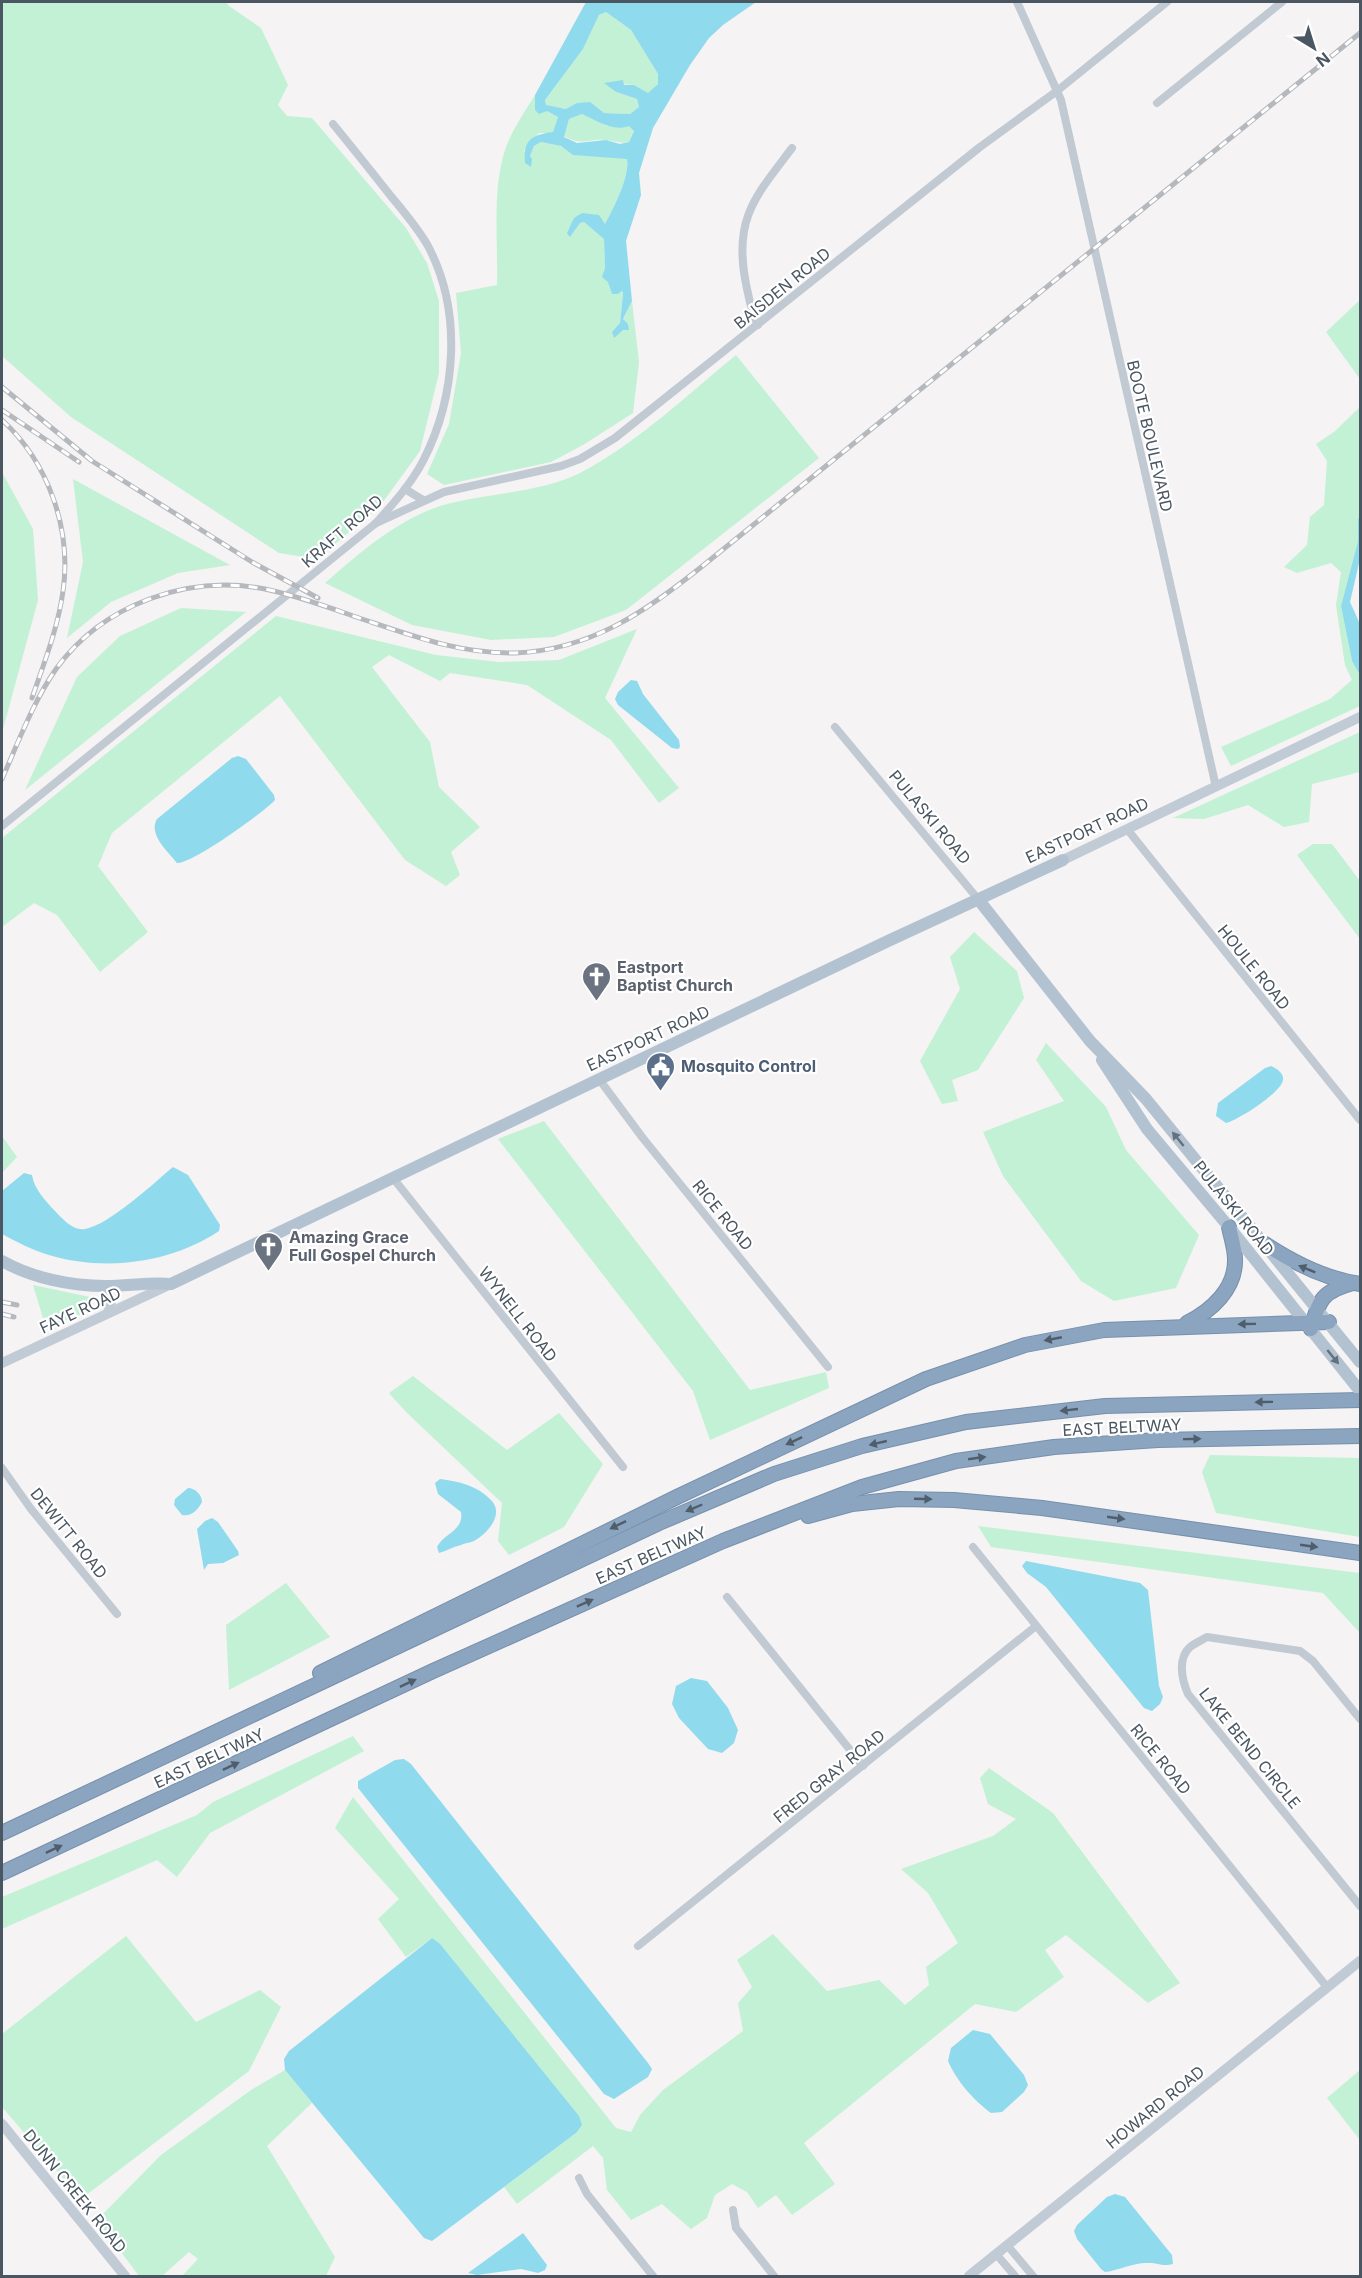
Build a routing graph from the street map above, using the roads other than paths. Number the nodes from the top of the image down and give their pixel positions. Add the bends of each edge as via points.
1 (1017, 2) edge
2 (1167, 2) edge
3 (1282, 2) edge
4 (1057, 91) junction
5 (1157, 103) dead end
6 (333, 124) dead end
7 (792, 148) dead end
8 (758, 325) junction
9 (405, 489) junction
10 (423, 500) junction
11 (376, 523) junction
12 (1360, 717) edge
13 (835, 728) dead end
14 (1216, 787) junction
15 (2, 826) edge
16 (1127, 829) junction
17 (1063, 860) joint
18 (978, 899) junction
19 (1090, 1041) junction
20 (599, 1079) junction
21 (1360, 1120) edge
22 (393, 1178) junction
23 (1229, 1227) junction
24 (1265, 1244) junction
25 (2, 1261) edge
26 (1358, 1283) edge
27 (171, 1284) junction
28 (105, 1286) junction
29 (1317, 1307) junction
30 (108, 1313) junction
31 (1329, 1322) junction
32 (1310, 1325) junction
33 (1180, 1326) junction
34 (1360, 1362) edge
35 (2, 1363) edge
36 (828, 1366) dead end
37 (1360, 1391) edge
38 (1360, 1400) edge
39 (1356, 1436) edge
40 (623, 1467) dead end
41 (2, 1468) edge
42 (723, 1541) junction
43 (973, 1547) dead end
44 (1360, 1553) edge
45 (727, 1597) dead end
46 (117, 1614) dead end
47 (1036, 1626) junction
48 (1360, 1719) edge
49 (150, 1763) junction
50 (863, 1766) junction
51 (2, 1833) edge
52 (2, 1873) edge
53 (1360, 1906) edge
54 (639, 1946) dead end
55 (1360, 1961) edge
56 (1327, 1988) junction
57 (2, 2124) edge
58 (579, 2178) dead end
59 (733, 2210) dead end
60 (1007, 2245) junction
61 (996, 2254) junction
62 (125, 2277) edge
63 (653, 2277) edge
64 (774, 2277) edge
65 (969, 2277) edge
66 (1015, 2277) edge
67 (1033, 2277) edge

1 - 4 street, BOOTE BOULEVARD
2 - 4 street, BAISDEN ROAD
3 - 5 street
4 - 8 street, BAISDEN ROAD via 980,147
4 - 14 street, BOOTE BOULEVARD
6 - 9 street, KRAFT ROAD via 428,246 449,314 451,369 445,402 422,463
7 - 8 street via 756,195 746,218 742,245 744,273
8 - 10 street, BAISDEN ROAD via 631,426 580,459
9 - 10 street
9 - 11 street, KRAFT ROAD
10 - 11 street, BAISDEN ROAD
11 - 15 street, KRAFT ROAD
12 - 14 street, EASTPORT ROAD
13 - 18 street, PULASKI ROAD
14 - 16 street, EASTPORT ROAD
16 - 17 street, EASTPORT ROAD
16 - 21 street, HOULE ROAD
17 - 18 main road, EASTPORT ROAD
18 - 19 main road, PULASKI ROAD
18 - 20 main road, EASTPORT ROAD
19 - 23 main road, PULASKI ROAD via 1147,1129
24 -> 19 main road, PULASKI ROAD via 1146,1099
20 - 22 main road, EASTPORT ROAD
20 - 36 street, RICE ROAD
22 - 27 main road, EASTPORT ROAD
22 - 40 street, WYNELL ROAD
23 - 32 main road, PULASKI ROAD
23 - 33 highway via 1235,1260 1233,1278 1205,1314
26 -> 24 highway via 1310,1270
24 - 29 main road, PULASKI ROAD
25 - 28 main road, EASTPORT ROAD via 36,1275
26 - 29 highway via 1335,1288
27 - 28 main road, EASTPORT ROAD
27 - 30 street, FAYE ROAD
28 - 30 street via 111,1302
29 - 31 main road, PULASKI ROAD
29 - 32 highway
30 - 35 street, FAYE ROAD
31 - 32 highway
31 - 34 main road, PULASKI ROAD
32 -> 33 highway
32 -> 37 main road, PULASKI ROAD
33 -> 49 highway via 1104,1330 1025,1345 926,1379 419,1623
38 -> 49 highway, EAST BELTWAY via 1105,1406 966,1422 862,1446 774,1474 659,1523
42 -> 39 highway, EAST BELTWAY via 862,1487 956,1461 1107,1442
41 - 46 street, DEWITT ROAD
42 -> 44 highway via 852,1504 899,1498 1042,1508
52 -> 42 highway, EAST BELTWAY via 433,1671
43 - 47 street, RICE ROAD
45 - 50 street
47 - 50 street, FRED GRAY ROAD
47 - 56 street, RICE ROAD
48 - 53 street, LAKE BEND CIRCLE via 1313,1661 1300,1651 1207,1636 1188,1648 1182,1665 1188,1694
49 - 51 highway, EAST BELTWAY
50 - 54 street, FRED GRAY ROAD
55 - 56 street, HOWARD ROAD
56 - 60 street, HOWARD ROAD
57 - 62 street, DUNN CREEK ROAD
58 - 63 street via 587,2194
59 - 64 street via 736,2228
60 - 61 street, HOWARD ROAD
60 - 67 street
61 - 65 street, HOWARD ROAD
61 - 66 street

